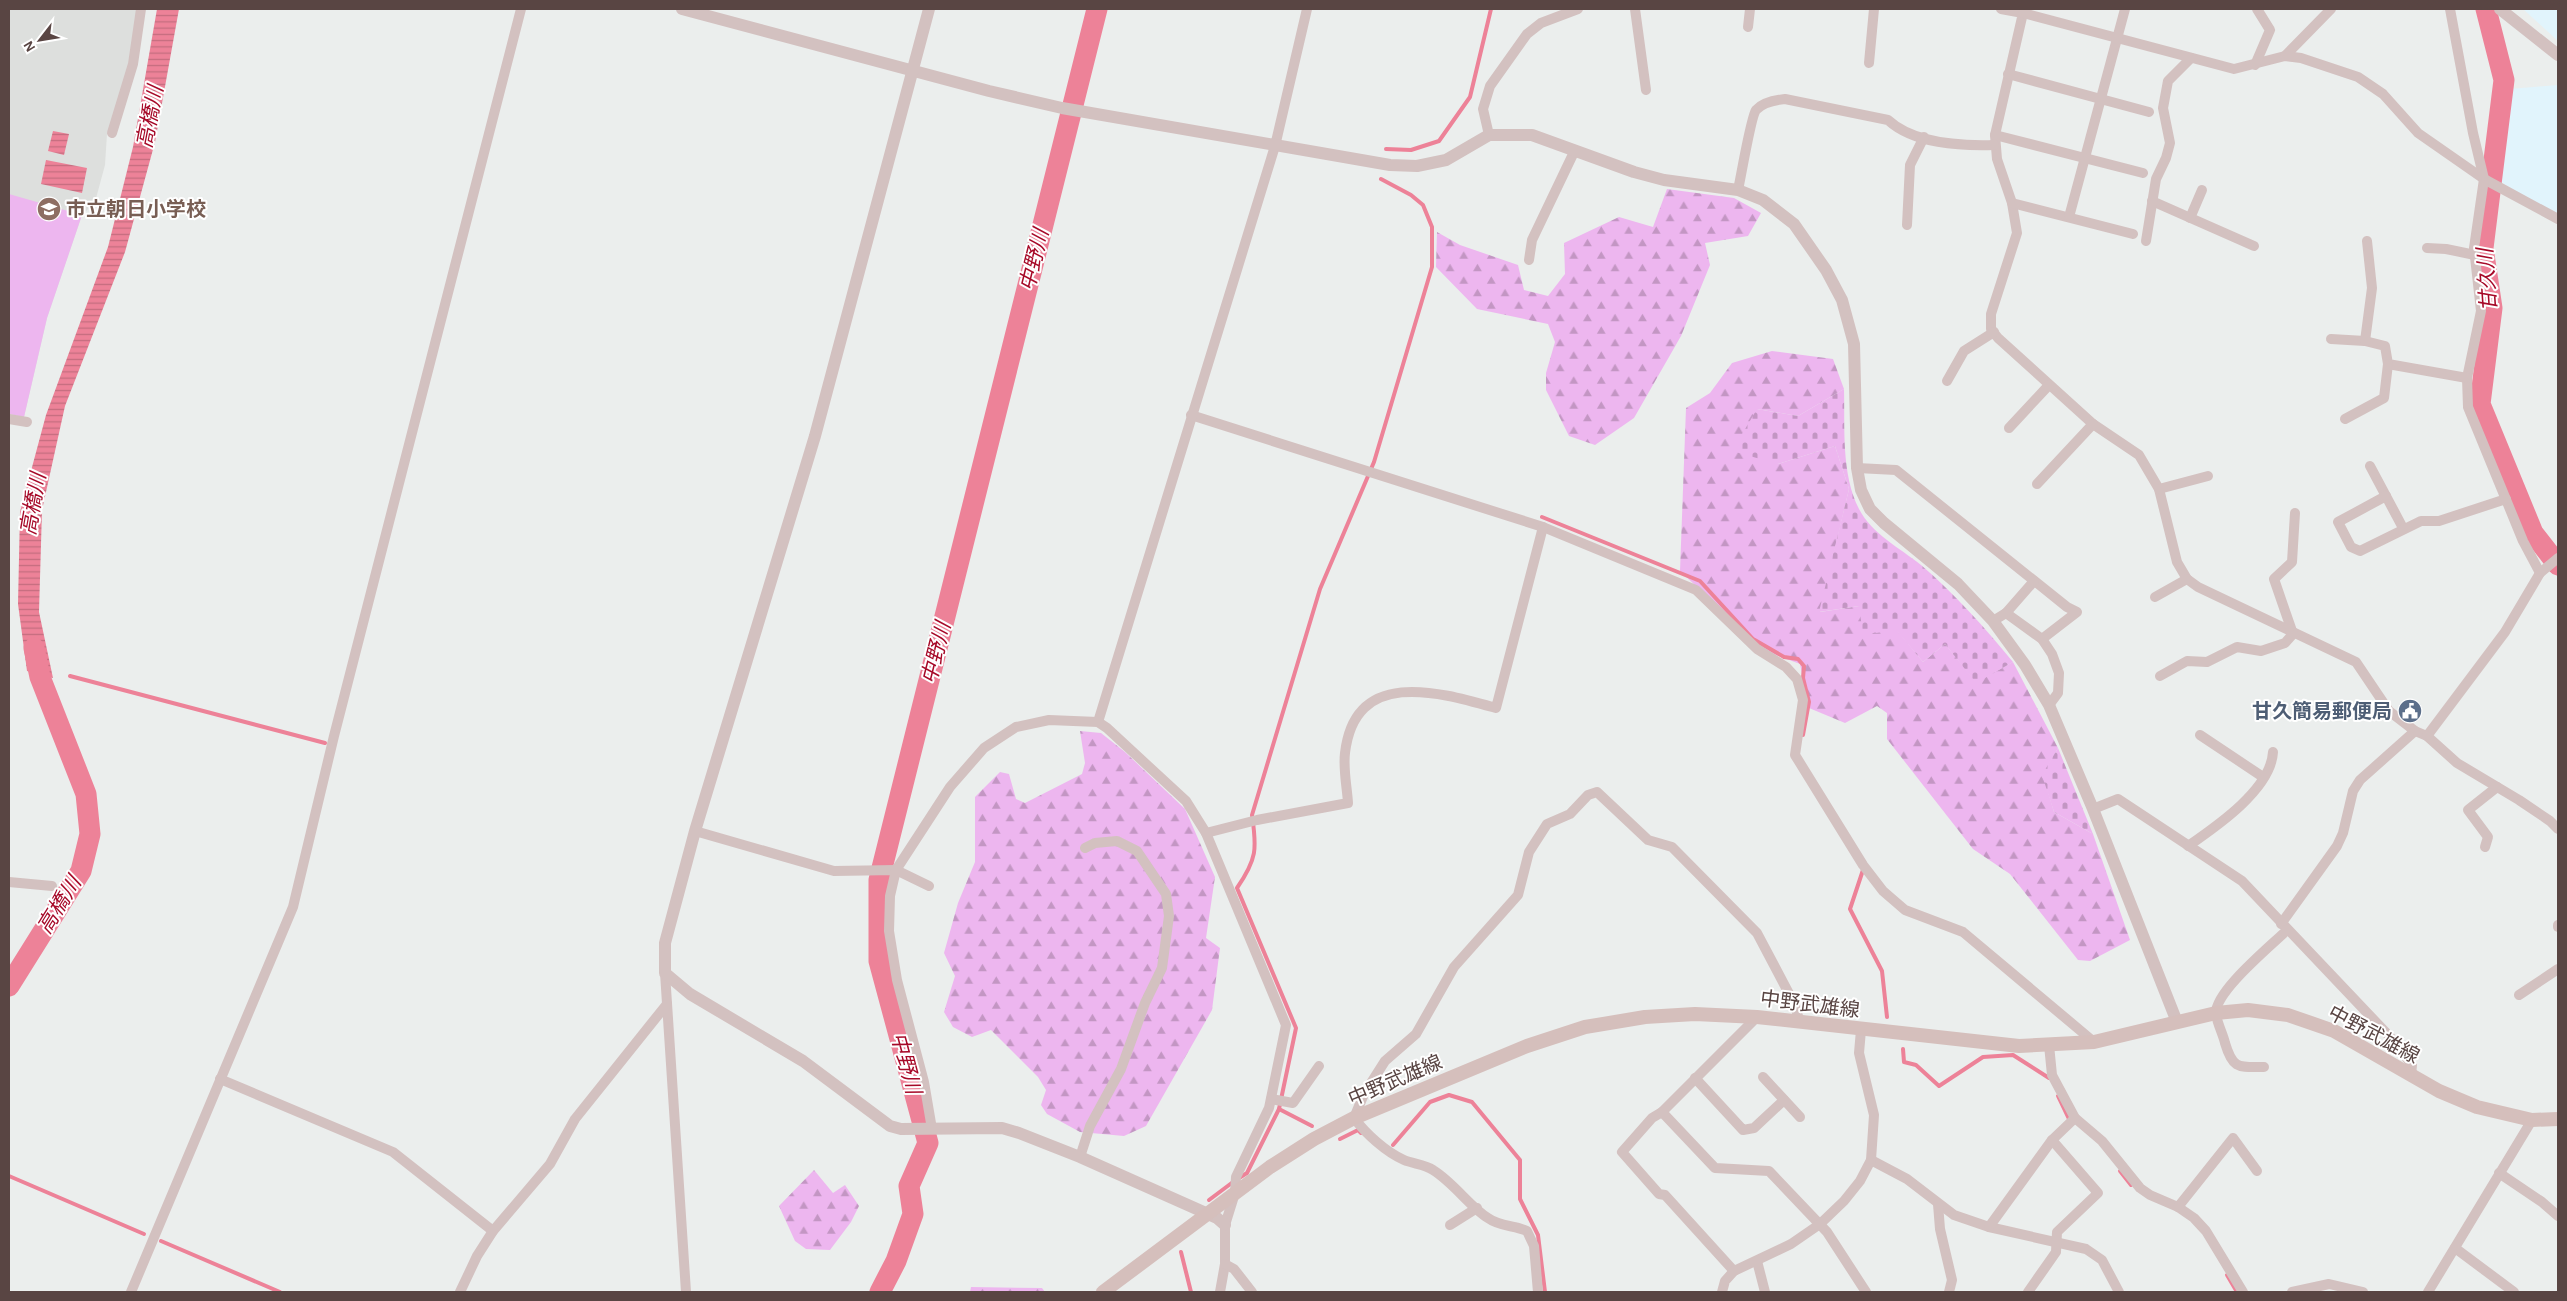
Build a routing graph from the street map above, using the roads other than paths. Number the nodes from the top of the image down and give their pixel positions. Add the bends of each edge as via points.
1 (141, 9) edge
2 (521, 9) edge
3 (682, 9) edge
4 (928, 9) edge
5 (1307, 9) edge
6 (1578, 9) edge
7 (1635, 9) edge
8 (1750, 9) edge
9 (1874, 9) edge
10 (2001, 9) edge
11 (2125, 9) edge
12 (2257, 9) edge
13 (2331, 9) edge
14 (2450, 9) edge
15 (2500, 9) edge
16 (2024, 11) edge
17 (1748, 28) dead end
18 (2117, 38) junction
19 (2558, 55) edge
20 (2285, 56) junction
21 (2191, 58) junction
22 (1869, 62) dead end
23 (2255, 65) junction
24 (913, 71) junction
25 (2008, 74) junction
26 (1646, 90) dead end
27 (2100, 98) junction
28 (2149, 112) dead end
29 (112, 133) dead end
30 (1995, 134) junction
31 (1489, 135) junction
32 (1924, 138) junction
33 (1994, 145) junction
34 (1275, 146) junction
35 (1575, 150) junction
36 (2084, 158) junction
37 (2143, 173) dead end
38 (2488, 181) junction
39 (1738, 190) junction
40 (2202, 190) dead end
41 (2152, 201) junction
42 (2012, 202) junction
43 (2069, 217) junction
44 (2190, 218) junction
45 (2558, 219) edge
46 (1907, 224) dead end
47 (2133, 234) dead end
48 (2146, 241) dead end
49 (2367, 241) dead end
50 (2254, 246) dead end
51 (2426, 248) dead end
52 (2475, 255) junction
53 (1529, 260) dead end
54 (1994, 332) junction
55 (2332, 339) dead end
56 (2365, 341) junction
57 (2388, 364) junction
58 (2467, 378) junction
59 (1947, 381) dead end
60 (2049, 384) junction
61 (1191, 415) junction
62 (9, 419) edge
63 (2345, 419) dead end
64 (27, 422) dead end
65 (2093, 424) junction
66 (2009, 428) dead end
67 (2370, 466) dead end
68 (1857, 468) junction
69 (2208, 476) dead end
70 (2037, 484) dead end
71 (2159, 489) junction
72 (2386, 496) junction
73 (2506, 499) junction
74 (2295, 513) dead end
75 (1543, 527) junction
76 (2403, 528) junction
77 (2558, 558) edge
78 (2544, 570) junction
79 (2187, 579) junction
80 (2034, 581) junction
81 (2155, 597) dead end
82 (2006, 612) junction
83 (1994, 621) junction
84 (2293, 634) junction
85 (2042, 639) junction
86 (2160, 676) dead end
87 (2049, 705) junction
88 (1098, 722) junction
89 (2416, 731) junction
90 (2200, 735) dead end
91 (2427, 736) junction
92 (2273, 752) dead end
93 (2263, 777) junction
94 (2497, 787) junction
95 (2094, 809) junction
96 (2558, 829) edge
97 (694, 831) junction
98 (1206, 833) junction
99 (2188, 846) junction
100 (2485, 847) dead end
101 (1086, 848) dead end
102 (896, 870) junction
103 (9, 882) edge
104 (52, 886) dead end
105 (929, 886) dead end
106 (2284, 927) junction
107 (2558, 969) edge
108 (665, 972) junction
109 (2520, 995) dead end
110 (667, 1004) junction
111 (2216, 1013) junction
112 (1757, 1017) junction
113 (1799, 1020) junction
114 (2177, 1022) junction
115 (1861, 1030) junction
116 (2094, 1042) junction
117 (2049, 1045) junction
118 (1319, 1066) dead end
119 (2264, 1067) dead end
120 (2410, 1075) junction
121 (1763, 1077) dead end
122 (1695, 1078) junction
123 (220, 1079) junction
124 (1271, 1099) junction
125 (1784, 1100) junction
126 (1662, 1112) junction
127 (1800, 1116) dead end
128 (1354, 1118) junction
129 (2075, 1118) junction
130 (2558, 1119) edge
131 (2532, 1120) junction
132 (932, 1129) junction
133 (2052, 1140) junction
134 (1080, 1157) junction
135 (1870, 1160) junction
136 (2257, 1171) dead end
137 (2499, 1174) junction
138 (1235, 1194) junction
139 (1938, 1204) junction
140 (2178, 1207) junction
141 (1477, 1208) junction
142 (1206, 1214) junction
143 (2558, 1216) edge
144 (1820, 1224) junction
145 (1225, 1225) junction
146 (1450, 1225) dead end
147 (1989, 1227) junction
148 (493, 1231) junction
149 (2056, 1243) junction
150 (2455, 1248) junction
151 (1757, 1261) junction
152 (1225, 1264) junction
153 (1734, 1271) junction
154 (2116, 1290) edge
155 (131, 1292) edge
156 (460, 1292) edge
157 (686, 1292) edge
158 (1103, 1292) edge
159 (1220, 1292) edge
160 (1252, 1292) edge
161 (1538, 1292) edge
162 (1722, 1292) edge
163 (1766, 1292) edge
164 (1866, 1292) edge
165 (1949, 1292) edge
166 (2028, 1292) edge
167 (2243, 1292) edge
168 (2292, 1292) edge
169 (2363, 1292) edge
170 (2428, 1292) edge
171 (2514, 1292) edge

1 - 29 street via 133,64
2 - 123 street via 293,907
3 - 24 street
4 - 24 street
5 - 34 street
6 - 31 street via 1541,23 1527,34 1490,86 1483,110
7 - 26 street
8 - 17 street
9 - 22 street
10 - 16 street
11 - 18 street
12 - 23 street via 2270,30
13 - 20 street
14 - 38 street via 2473,134
15 - 19 street
16 - 18 street
16 - 25 street
18 - 21 street
18 - 27 street
20 - 23 street
20 - 38 street via 2301,58 2372,84 2418,133
21 - 23 street via 2234,69
21 - 41 street via 2168,81 2163,108 2170,143 2156,179
24 - 34 street via 1062,108
24 - 97 street via 815,436
25 - 27 street
25 - 30 street
27 - 28 street
27 - 36 street
30 - 33 street
30 - 36 street
31 - 34 street via 1446,160 1417,166 1390,165
31 - 35 street via 1532,135
32 - 33 street via 1966,146
32 - 39 street via 1898,129 1888,120 1785,99 1770,101 1755,110 1748,127 1750,138
32 - 46 street via 1910,166
33 - 42 street
34 - 61 street
35 - 39 street via 1664,180
35 - 53 street via 1532,240
36 - 37 street
36 - 43 street
38 - 45 street
38 - 52 street
39 - 68 street via 1763,200 1794,224 1842,300 1854,344
40 - 44 street
41 - 44 street
41 - 48 street
42 - 43 street
42 - 54 street via 2017,233 1991,314
43 - 47 street
44 - 50 street
49 - 56 street via 2372,288
51 - 52 street
52 - 58 street via 2481,311
54 - 59 street via 1964,351
54 - 60 street
55 - 56 street
56 - 57 street via 2385,346
57 - 58 street
57 - 63 street via 2384,398
58 - 73 street via 2468,407
60 - 65 street
60 - 66 street
61 - 75 street
61 - 88 street
62 - 64 street
65 - 70 street
65 - 71 street via 2140,456
67 - 72 street
68 - 80 street via 1896,470
68 - 83 street via 1861,490 1870,509 1958,584
69 - 71 street
71 - 79 street via 2177,562
72 - 76 street
72 - 76 street via 2338,522 2351,547 2360,551
73 - 76 street via 2439,521 2421,520
73 - 78 street via 2523,541
74 - 84 street via 2292,562 2274,579
75 - 98 street via 1496,708 1444,693 1390,692 1361,708 1352,725 1345,753 1348,803
75 - 116 street via 1696,590 1757,649 1786,666 1797,678 1803,700 1798,759 1863,865 1883,891 1905,910 1963,932
77 - 78 street
78 - 91 street via 2505,632
79 - 81 street
79 - 84 street
80 - 82 street
80 - 85 street via 2077,612
82 - 83 street
82 - 85 street
83 - 87 street
84 - 86 street via 2284,644 2261,651 2237,647 2207,662 2187,661
84 - 89 street via 2356,662 2389,711
85 - 87 street via 2059,673 2058,693
87 - 95 street
88 - 98 street via 1186,801
88 - 102 street via 1049,720 1016,727 984,748 950,787
89 - 91 street
89 - 106 street via 2360,780 2353,791 2337,846
90 - 93 street
91 - 94 street via 2457,763
92 - 93 street via 2273,764
93 - 99 street via 2244,803
94 - 96 street
94 - 100 street via 2468,810 2488,837
95 - 99 street via 2118,799
95 - 114 street
97 - 102 street via 834,870
97 - 108 street via 665,942
98 - 124 street via 1286,1025
99 - 106 street via 2242,881
101 - 134 street via 1095,843 1117,840 1137,851 1166,894 1169,916 1162,968 1121,1068 1090,1126
102 - 105 street
102 - 132 street via 890,896 889,931 897,980 924,1082
103 - 104 street
106 - 111 street via 2220,999
106 - 120 street via 2392,1039 2412,1065
107 - 109 street
108 - 110 street
108 - 132 street via 690,994 803,1062 876,1118 890,1126
110 - 148 street via 575,1119 550,1164
110 - 157 street
111 - 114 main road, 中野武雄線
111 - 119 street via 2230,1060 2240,1067
111 - 120 main road, 中野武雄線 via 2248,1010 2288,1015 2334,1032
112 - 113 main road, 中野武雄線
112 - 122 street
112 - 128 main road, 中野武雄線 via 1695,1014 1645,1017 1585,1027 1527,1046
113 - 115 main road, 中野武雄線
113 - 128 street via 1757,933 1672,848 1648,840 1597,792 1588,795 1570,814 1547,824 1529,852 1518,895 1454,967 1416,1034 1385,1061 1364,1094
114 - 116 main road, 中野武雄線
115 - 117 main road, 中野武雄線 via 2019,1046
115 - 135 street via 1859,1053 1874,1115
116 - 117 main road, 中野武雄線
117 - 129 street via 2052,1075
118 - 124 street via 1293,1103
120 - 131 main road, 中野武雄線 via 2439,1092 2477,1107
121 - 125 street
122 - 125 street via 1743,1130 1754,1128
122 - 126 street
123 - 148 street via 393,1152
123 - 155 street
124 - 138 street via 1236,1177
125 - 127 street
126 - 144 street via 1715,1168 1769,1171
126 - 153 street via 1652,1118 1622,1152
128 - 138 main road, 中野武雄線 via 1314,1138
128 - 141 street via 1381,1145 1403,1159 1431,1168
129 - 133 street
129 - 140 street via 2102,1141 2140,1188
130 - 131 main road, 中野武雄線
131 - 137 street
132 - 134 street via 1002,1128
133 - 147 street
133 - 149 street via 2098,1192 2057,1232
134 - 142 street
135 - 139 street via 1907,1179
135 - 144 street via 1844,1201
136 - 140 street via 2233,1138
137 - 143 street
137 - 150 street
138 - 142 main road, 中野武雄線
138 - 145 street
139 - 147 street via 1954,1215
139 - 165 street via 1940,1229 1952,1280
140 - 167 street via 2206,1231
141 - 146 street
141 - 161 street via 1500,1225 1527,1231 1534,1246
142 - 145 street
142 - 158 main road, 中野武雄線
144 - 151 street via 1791,1244
144 - 164 street
145 - 152 street
147 - 149 street
148 - 156 street
149 - 154 street via 2086,1248 2102,1260
149 - 166 street via 2056,1252
150 - 170 street
150 - 171 street
151 - 153 street
151 - 163 street
152 - 159 street
152 - 160 street via 1234,1268
153 - 162 street via 1725,1280
168 - 169 street via 2329,1284

